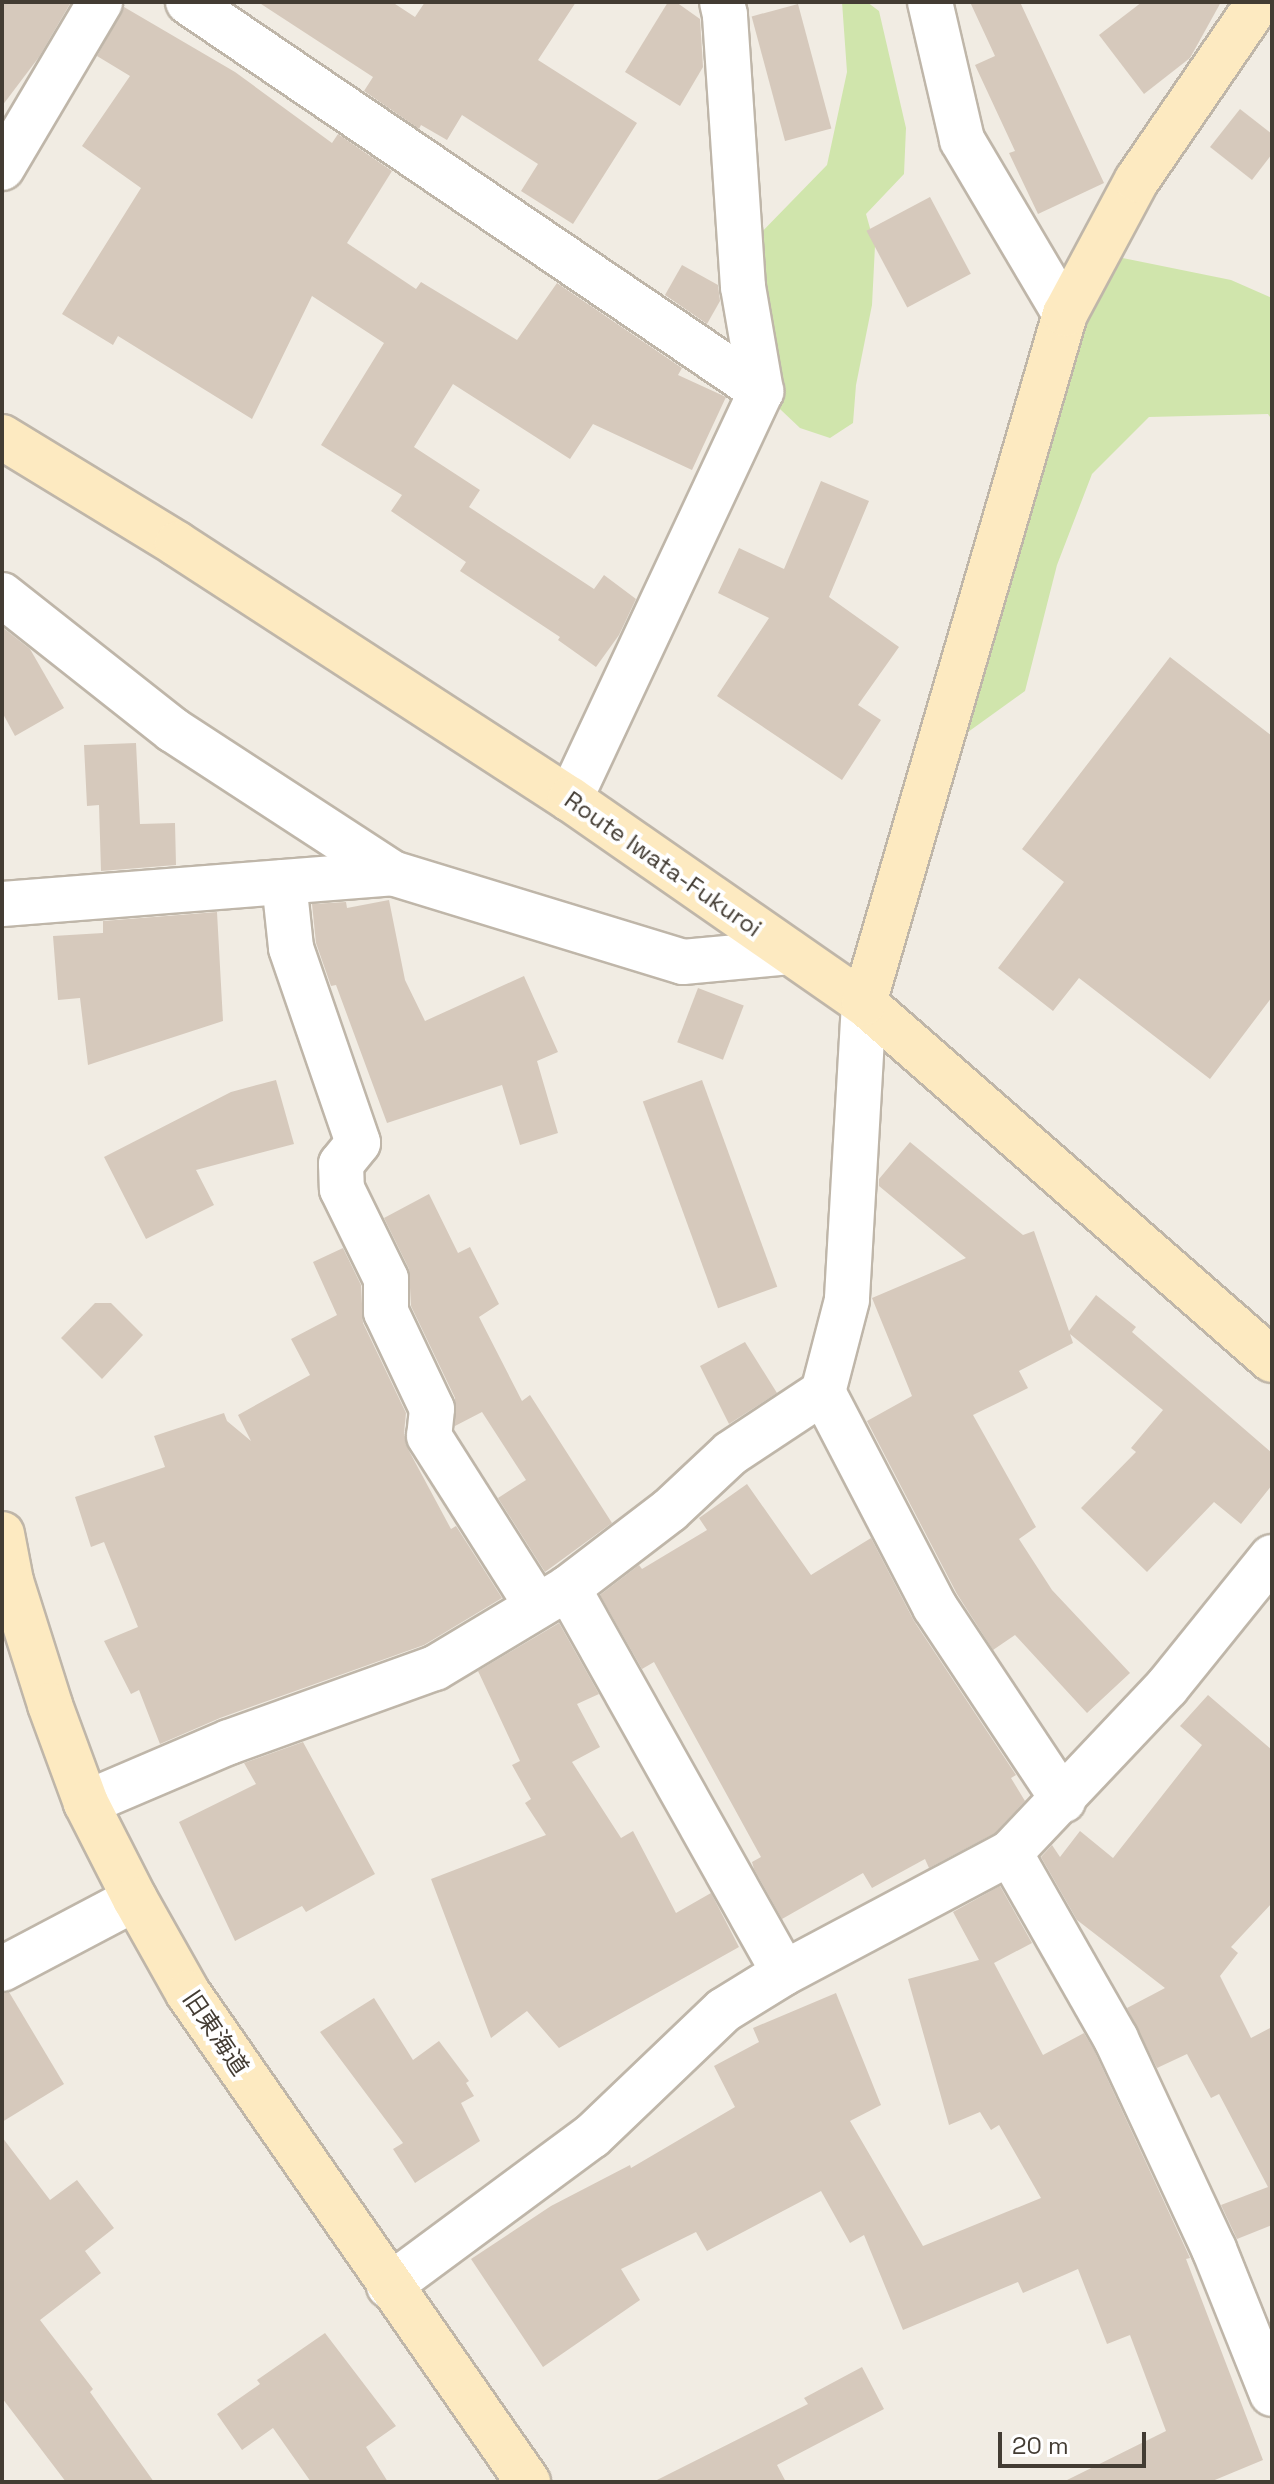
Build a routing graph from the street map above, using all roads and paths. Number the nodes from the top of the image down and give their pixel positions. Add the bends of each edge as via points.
1 (100, 2) edge
2 (188, 2) edge
3 (722, 2) edge
4 (930, 2) edge
5 (1259, 2) edge
6 (2, 168) edge
7 (1065, 314) junction
8 (761, 391) junction
9 (2, 437) edge
10 (2, 595) edge
11 (570, 799) junction
12 (392, 873) junction
13 (284, 882) junction
14 (2, 904) edge
15 (790, 952) junction
16 (864, 1003) junction
17 (1272, 1360) edge
18 (823, 1392) junction
19 (2, 1534) edge
20 (1272, 1557) edge
21 (553, 1597) junction
22 (1063, 1800) junction
23 (86, 1803) junction
24 (1010, 1853) junction
25 (135, 1899) junction
26 (2, 1969) edge
27 (784, 1973) junction
28 (389, 2286) junction
29 (1272, 2394) edge
30 (528, 2482) edge

1 - 6 street
2 - 8 street
3 - 8 street via 743,287
4 - 7 street via 962,140
5 - 7 street via 1137,180
7 - 16 street
8 - 11 street
9 - 11 street, Route Iwata-Fukuroi
10 - 12 street via 173,730
11 - 15 street, Route Iwata-Fukuroi
12 - 13 street
12 - 15 street via 683,962
13 - 14 street
13 - 21 street via 291,948 358,1143 341,1164 342,1189 386,1279 386,1312 432,1409 429,1436
15 - 16 street, Route Iwata-Fukuroi
16 - 17 street, Route Iwata-Fukuroi
16 - 18 street via 847,1300
18 - 21 street via 731,1453 670,1510
18 - 22 street via 935,1607
19 - 23 street, 旧東海道 via 45,1691
20 - 22 street via 1167,1687
21 - 23 street via 435,1668 229,1742
21 - 27 street
22 - 24 street
23 - 25 street, 旧東海道
24 - 27 street
24 - 29 street via 1116,2039 1214,2249
25 - 26 street
25 - 28 street, 旧東海道 via 188,1993
27 - 28 street via 724,2010 592,2136
28 - 30 street, 旧東海道

